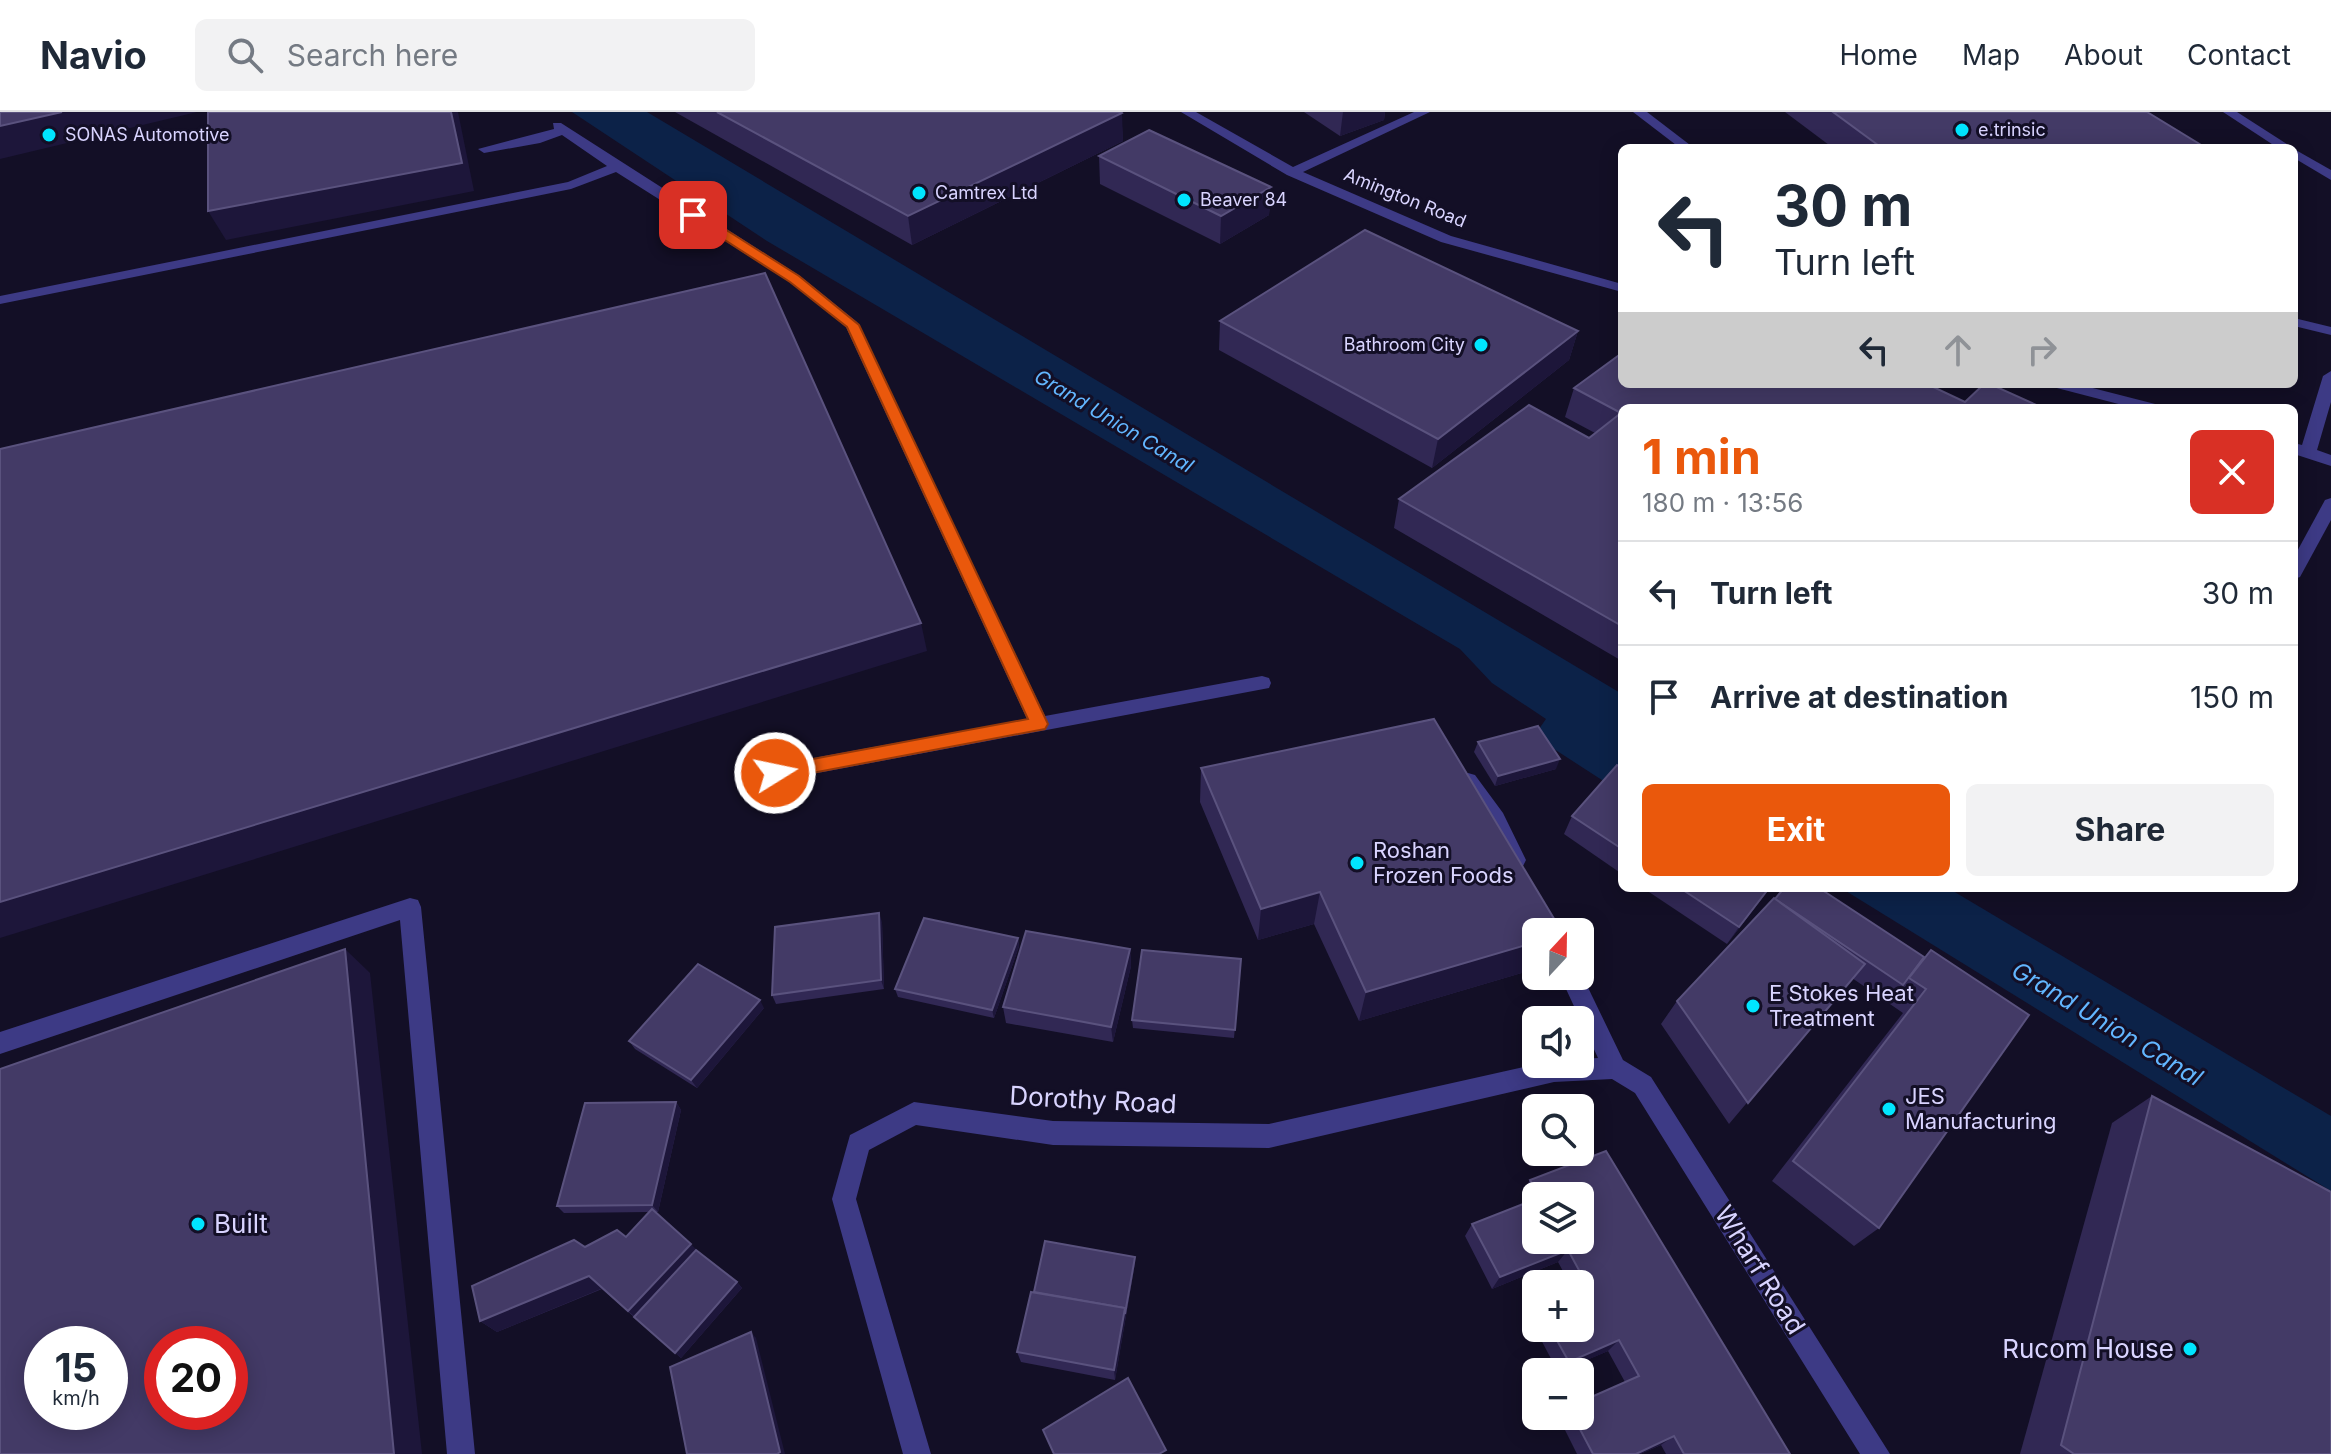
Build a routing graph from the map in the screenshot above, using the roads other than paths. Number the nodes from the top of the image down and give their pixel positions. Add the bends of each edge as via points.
1 (1187, 112) edge
2 (1424, 112) edge
3 (1639, 112) edge
4 (2229, 112) edge
5 (1683, 144) edge
6 (2281, 144) edge
7 (484, 149) dead end
8 (2298, 155) edge
9 (617, 167) junction
10 (1292, 172) junction
11 (2331, 176) edge
12 (1618, 287) edge
13 (0, 300) edge
14 (2298, 323) edge
15 (2331, 331) edge
16 (2331, 376) edge
17 (2074, 388) edge
18 (2137, 404) edge
19 (2301, 450) edge
20 (2331, 461) edge
21 (2331, 504) edge
22 (2298, 566) edge
23 (1262, 683) dead end
24 (1039, 724) junction
25 (1452, 759) edge
26 (775, 773) dead end
27 (1523, 875) edge
28 (1578, 990) edge
29 (0, 1043) edge
30 (1615, 1068) junction
31 (461, 1454) edge
32 (917, 1454) edge
33 (1876, 1454) edge

1 - 10 street, Amington Road
2 - 10 street
3 - 5 street
4 - 6 street
7 - 9 street via 540,139 560,128
8 - 11 street
9 - 13 street via 571,185
9 - 24 street via 795,279 852,325
10 - 12 street, Amington Road via 1446,239
14 - 15 street
16 - 19 street
17 - 18 street
19 - 20 street
21 - 22 street
23 - 24 street
24 - 26 street
25 - 27 street via 1496,819
28 - 30 street
29 - 31 street via 410,907
30 - 32 street, Dorothy Road via 1554,1071 1269,1136 1053,1133 914,1113 900,1120 859,1143 844,1199
30 - 33 street, Wharf Road via 1643,1085

